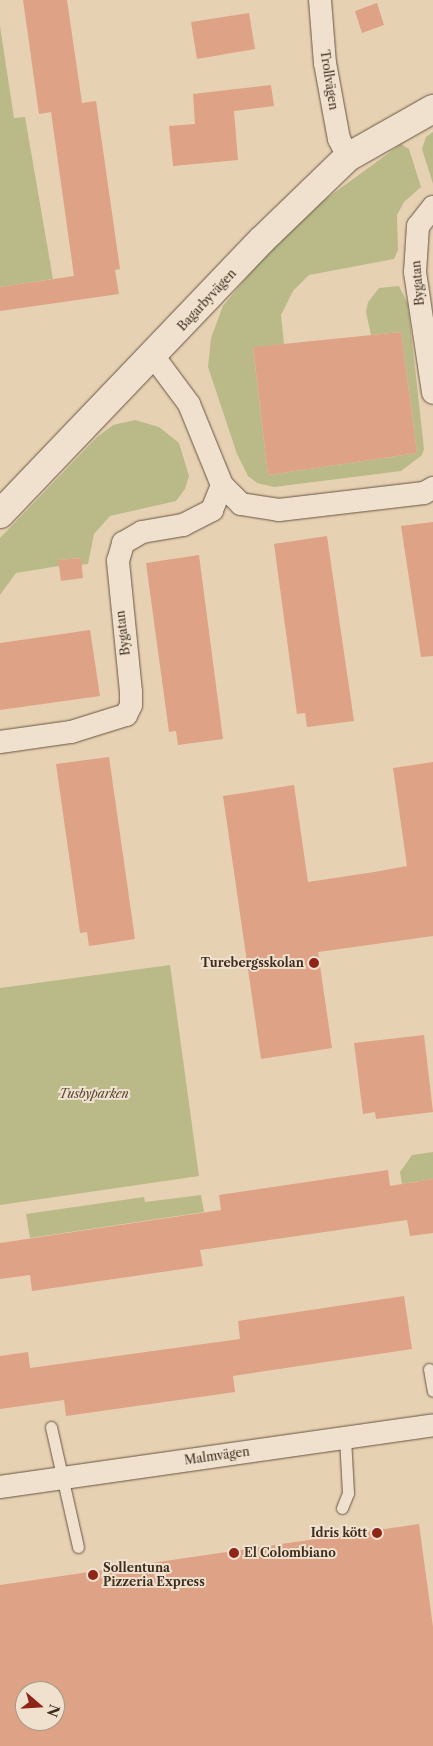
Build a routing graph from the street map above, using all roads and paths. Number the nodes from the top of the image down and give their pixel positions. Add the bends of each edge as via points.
1 (320, 0) edge
2 (433, 109) edge
3 (348, 157) junction
4 (433, 207) edge
5 (154, 357) junction
6 (433, 393) edge
7 (222, 485) junction
8 (433, 488) edge
9 (0, 514) edge
10 (0, 742) edge
11 (429, 1370) dead end
12 (433, 1391) edge
13 (433, 1425) edge
14 (52, 1427) dead end
15 (345, 1437) junction
16 (63, 1479) junction
17 (0, 1487) edge
18 (342, 1508) dead end
19 (78, 1547) dead end

1 - 3 street, Trollvägen via 327,72 339,139
2 - 3 street, Bagarbyvägen
3 - 5 street, Bagarbyvägen via 262,240
4 - 6 street, Bygatan via 418,226 415,272
5 - 7 street via 189,404
5 - 9 street, Bagarbyvägen
7 - 8 street via 241,504 279,510 424,493
7 - 10 street, Bygatan via 212,510 183,524 142,532 123,543 118,561 131,698 126,716 71,732
11 - 12 lane
13 - 15 street, Malmvägen
14 - 16 lane
15 - 16 street, Malmvägen
15 - 18 lane via 348,1493
16 - 17 street, Malmvägen
16 - 19 lane

